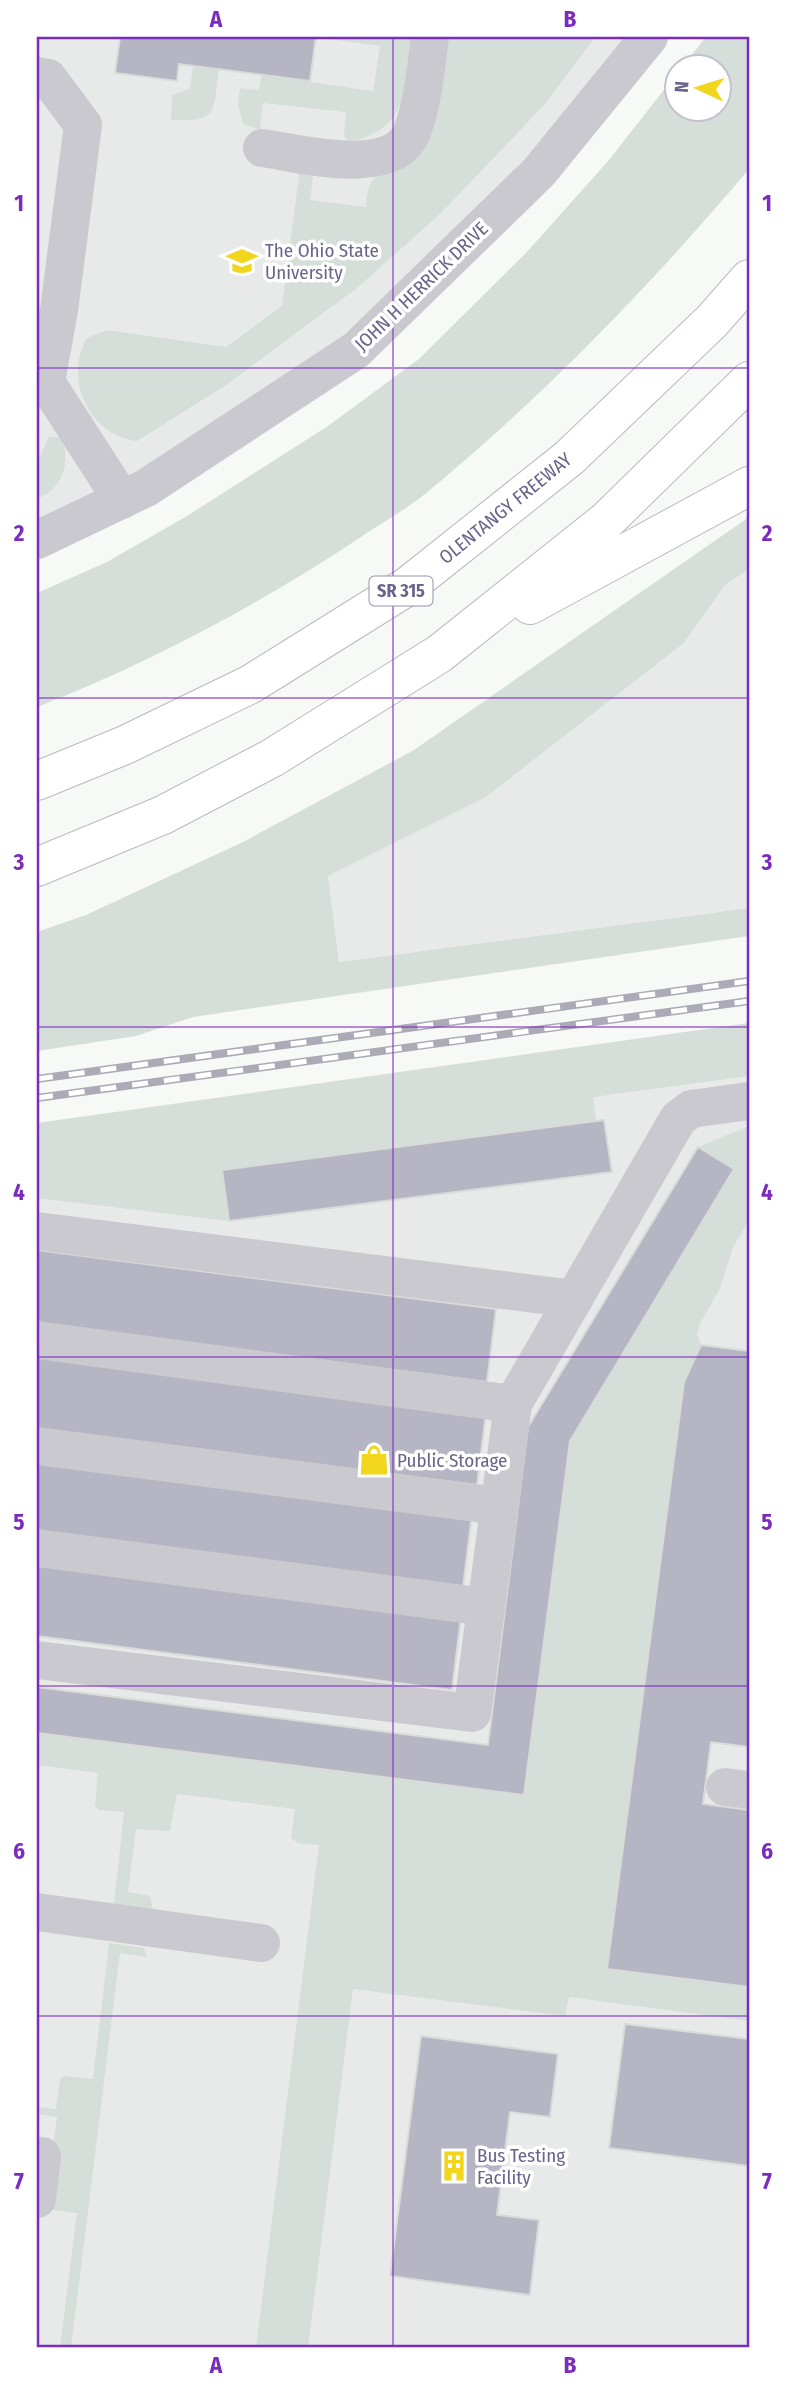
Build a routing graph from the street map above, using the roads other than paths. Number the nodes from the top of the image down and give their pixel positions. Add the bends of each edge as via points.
1 (430, 37) edge
2 (649, 37) edge
3 (37, 76) edge
4 (262, 148) dead end
5 (749, 267) edge
6 (749, 279) edge
7 (712, 321) junction
8 (749, 381) edge
9 (42, 383) edge
10 (749, 486) edge
11 (122, 500) junction
12 (37, 540) edge
13 (439, 654) junction
14 (37, 781) edge
15 (37, 867) edge
16 (749, 1101) edge
17 (37, 1231) edge
18 (574, 1299) junction
19 (37, 1340) edge
20 (513, 1404) junction
21 (37, 1446) edge
22 (499, 1506) junction
23 (37, 1548) edge
24 (486, 1607) junction
25 (37, 1660) edge
26 (37, 1912) edge
27 (261, 1943) dead end
28 (42, 2157) dead end
29 (37, 2199) edge

1 - 4 street via 411,135 391,154 359,161
2 - 11 street, JOHN H HERRICK DRIVE via 540,172 356,350
3 - 9 street via 48,78 83,125 60,310
5 - 7 highway
6 - 7 highway, OLENTANGY FREEWAY / SR 315
7 - 14 highway, OLENTANGY FREEWAY / SR 315 via 569,458 408,586 250,684 125,745
8 - 13 highway via 606,521
9 - 11 street
10 - 13 highway
11 - 12 street, JOHN H HERRICK DRIVE
13 - 15 highway via 272,758 163,815
16 - 18 street via 691,1109 678,1119
17 - 18 street
18 - 20 street
19 - 20 street
20 - 22 street
21 - 22 street
22 - 24 street
23 - 24 street
24 - 25 street via 472,1713
26 - 27 street
28 - 29 street

